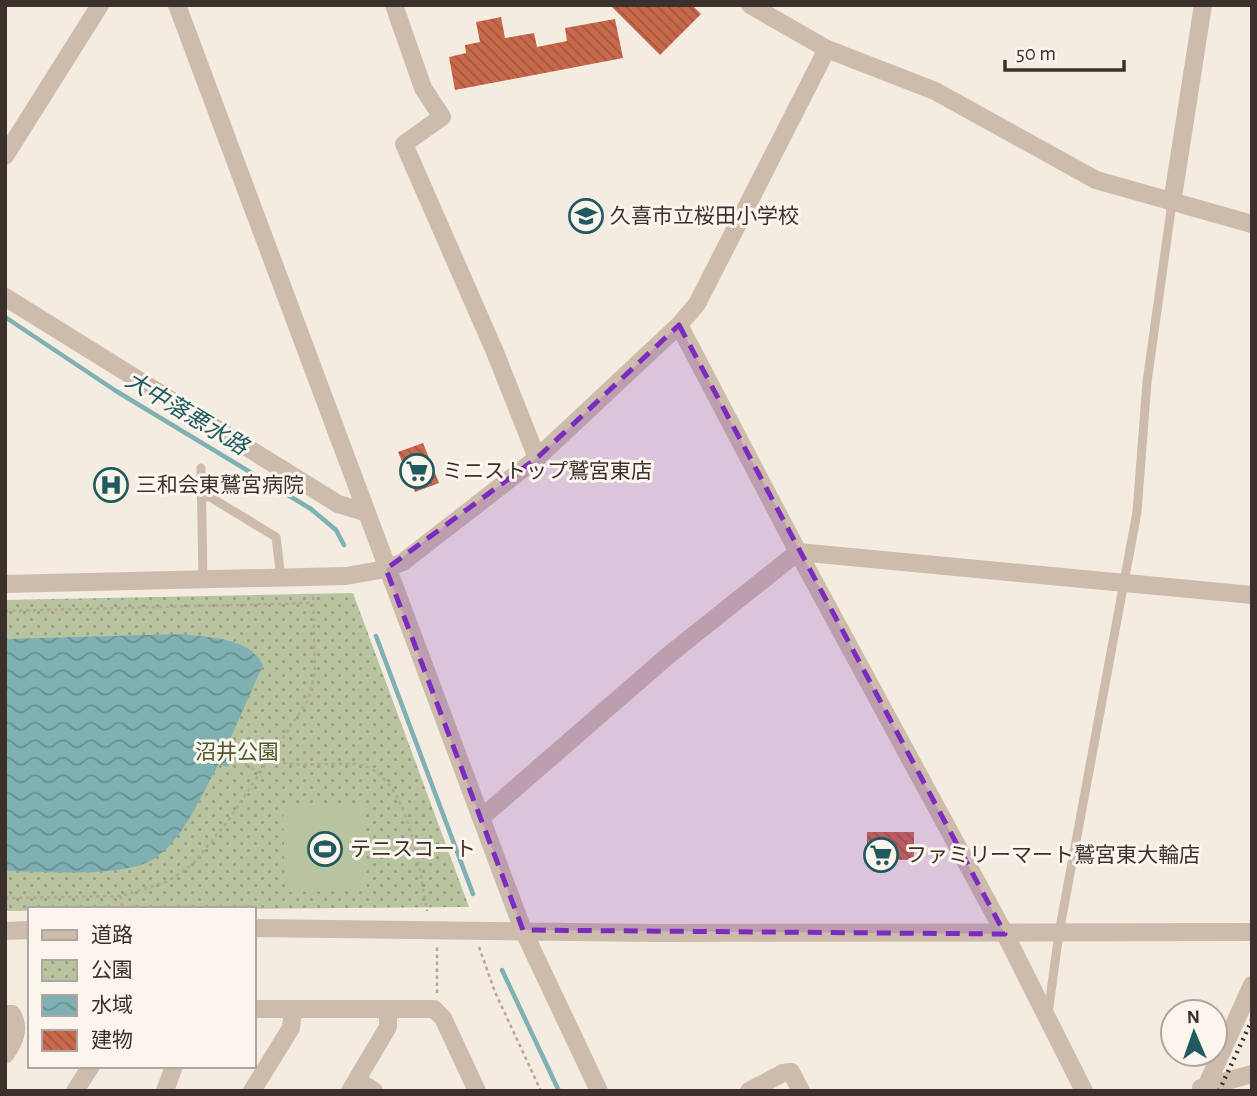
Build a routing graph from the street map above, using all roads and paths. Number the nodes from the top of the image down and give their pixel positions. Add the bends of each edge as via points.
1 (100, 5) edge
2 (177, 5) edge
3 (394, 5) edge
4 (750, 5) edge
5 (1203, 5) edge
6 (827, 49) junction
7 (5, 156) edge
8 (1172, 203) junction
9 (1252, 223) edge
10 (5, 297) edge
11 (679, 325) junction
12 (537, 458) junction
13 (201, 468) dead end
14 (202, 497) junction
15 (365, 512) junction
16 (798, 552) junction
17 (386, 569) junction
18 (281, 578) junction
19 (203, 580) junction
20 (1124, 581) junction
21 (5, 584) edge
22 (313, 589) dead end
23 (1252, 595) edge
24 (313, 603) junction
25 (5, 611) edge
26 (233, 757) dead end
27 (269, 759) junction
28 (260, 773) junction
29 (481, 818) junction
30 (121, 896) junction
31 (5, 898) edge
32 (122, 907) edge
33 (427, 911) dead end
34 (256, 928) edge
35 (5, 930) edge
36 (28, 930) edge
37 (523, 930) junction
38 (1252, 932) edge
39 (1059, 933) junction
40 (1005, 934) junction
41 (437, 947) dead end
42 (479, 947) dead end
43 (1252, 985) edge
44 (256, 1009) edge
45 (434, 1009) junction
46 (293, 1010) junction
47 (388, 1010) junction
48 (5, 1014) edge
49 (1047, 1023) junction
50 (5, 1055) edge
51 (90, 1068) edge
52 (173, 1068) edge
53 (1252, 1074) edge
54 (354, 1086) edge
55 (1202, 1089) edge
56 (75, 1091) edge
57 (165, 1091) edge
58 (252, 1091) edge
59 (373, 1091) edge
60 (477, 1091) edge
61 (541, 1091) edge
62 (599, 1091) edge
63 (749, 1091) edge
64 (801, 1091) edge
65 (1084, 1091) edge

1 - 7 street
2 - 15 street
3 - 12 street via 423,88 442,117 404,144
4 - 6 street
5 - 8 street
6 - 8 street via 935,91 1096,180
6 - 11 street via 711,279
8 - 9 street
8 - 20 lane via 1146,382 1137,512
10 - 15 street via 338,505
11 - 12 street
11 - 16 street
12 - 17 street via 403,562
13 - 14 lane
14 - 18 lane via 276,537
14 - 19 lane
15 - 17 street
16 - 20 street
16 - 29 street via 670,654
16 - 40 street
17 - 18 street via 346,576
17 - 29 street
18 - 19 street
19 - 21 street
20 - 23 street
20 - 39 lane
22 - 24 path
24 - 25 path
24 - 27 path via 315,671 307,700
26 - 28 path
27 - 28 path
27 - 33 path via 287,765 356,764 379,772 395,794 414,839
28 - 30 path via 192,865 169,881
29 - 37 street
30 - 31 path
30 - 32 path
34 - 37 street
35 - 36 street
37 - 40 street
37 - 62 street
38 - 39 street
39 - 40 street
39 - 49 lane
40 - 49 street
41 - 45 path
42 - 61 path
43 - 55 street
44 - 46 street
45 - 47 street
45 - 60 street via 443,1018
46 - 47 street
46 - 58 street via 291,1028
47 - 54 street via 388,1027
48 - 50 street via 12,1014 17,1022
49 - 65 street
51 - 56 street
52 - 57 street
53 - 55 street
54 - 59 street
63 - 64 street via 791,1072

